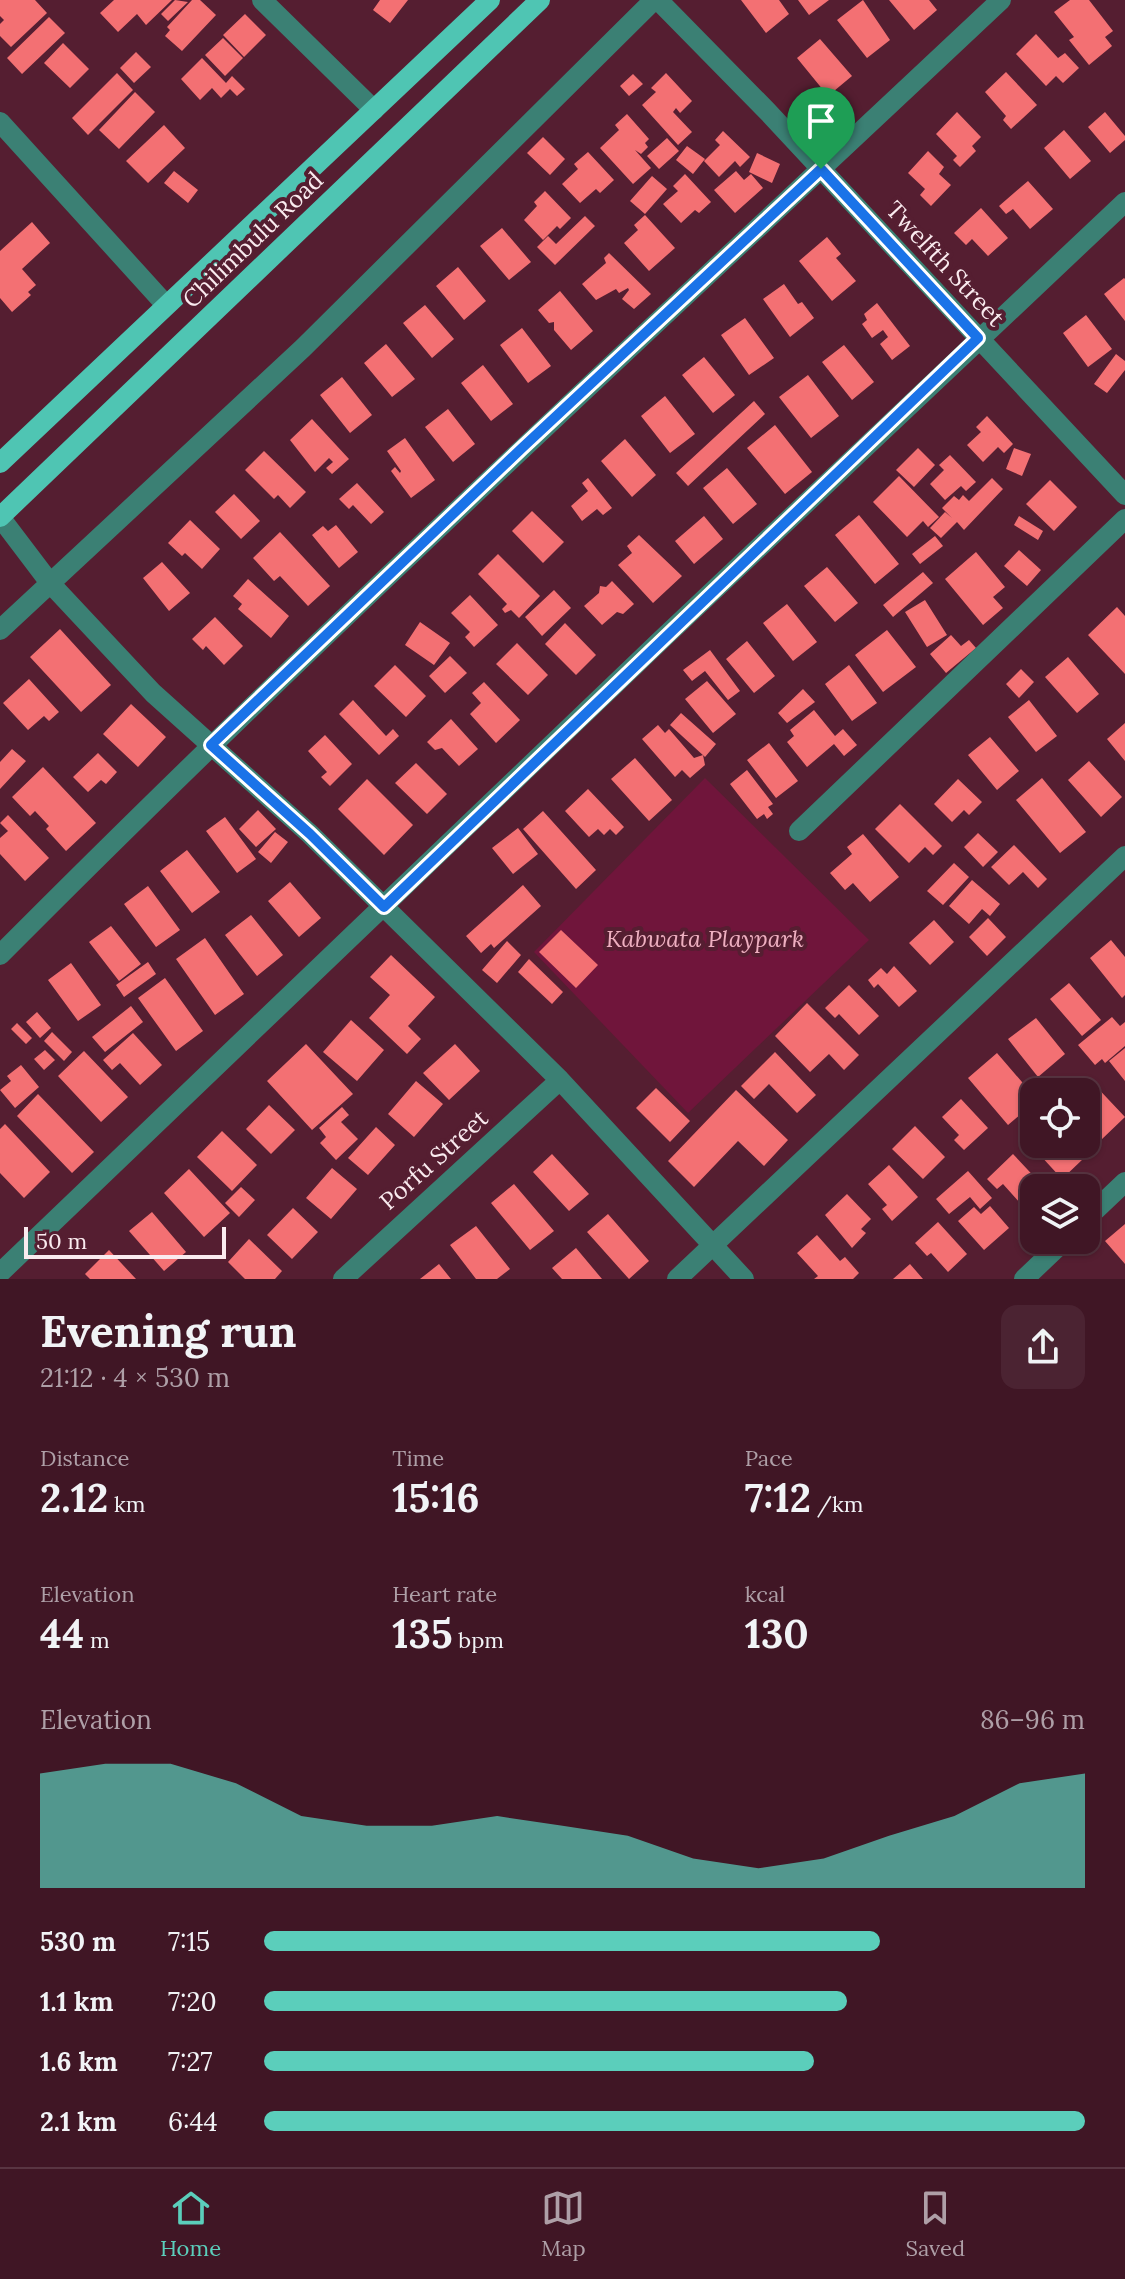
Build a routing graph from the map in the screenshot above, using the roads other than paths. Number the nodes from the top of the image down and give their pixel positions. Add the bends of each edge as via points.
1 (262, 0) edge
2 (490, 0) edge
3 (540, 0) edge
4 (656, 0) edge
5 (1001, 0) edge
6 (374, 110) junction
7 (0, 122) edge
8 (821, 169) junction
9 (1125, 202) edge
10 (166, 305) junction
11 (978, 338) junction
12 (0, 463) edge
13 (1125, 495) edge
14 (0, 517) edge
15 (1125, 519) edge
16 (50, 583) junction
17 (0, 630) edge
18 (211, 745) junction
19 (799, 831) dead end
20 (1125, 856) edge
21 (384, 907) junction
22 (0, 955) edge
23 (560, 1080) junction
24 (1125, 1182) edge
25 (1100, 1206) edge
26 (712, 1245) junction
27 (1050, 1254) edge
28 (0, 1273) edge
29 (343, 1279) edge
30 (677, 1279) edge
31 (744, 1279) edge
32 (1024, 1279) edge

1 - 6 street
2 - 6 main road, Chilimbulu Road
3 - 14 main road, Chilimbulu Road
4 - 8 street, Twelfth Street
4 - 16 street via 303,348
5 - 8 street
6 - 10 main road, Chilimbulu Road
7 - 10 street
8 - 11 street, Twelfth Street
8 - 18 street
9 - 11 street
10 - 12 main road, Chilimbulu Road
11 - 13 street, Twelfth Street
11 - 21 street
14 - 16 street
15 - 19 street
16 - 17 street
16 - 18 street via 153,693
18 - 21 street
18 - 22 street
20 - 26 street
21 - 23 street
21 - 28 street
23 - 26 street
23 - 29 street, Porfu Street
24 - 25 street
26 - 30 street
26 - 31 street
27 - 32 street

